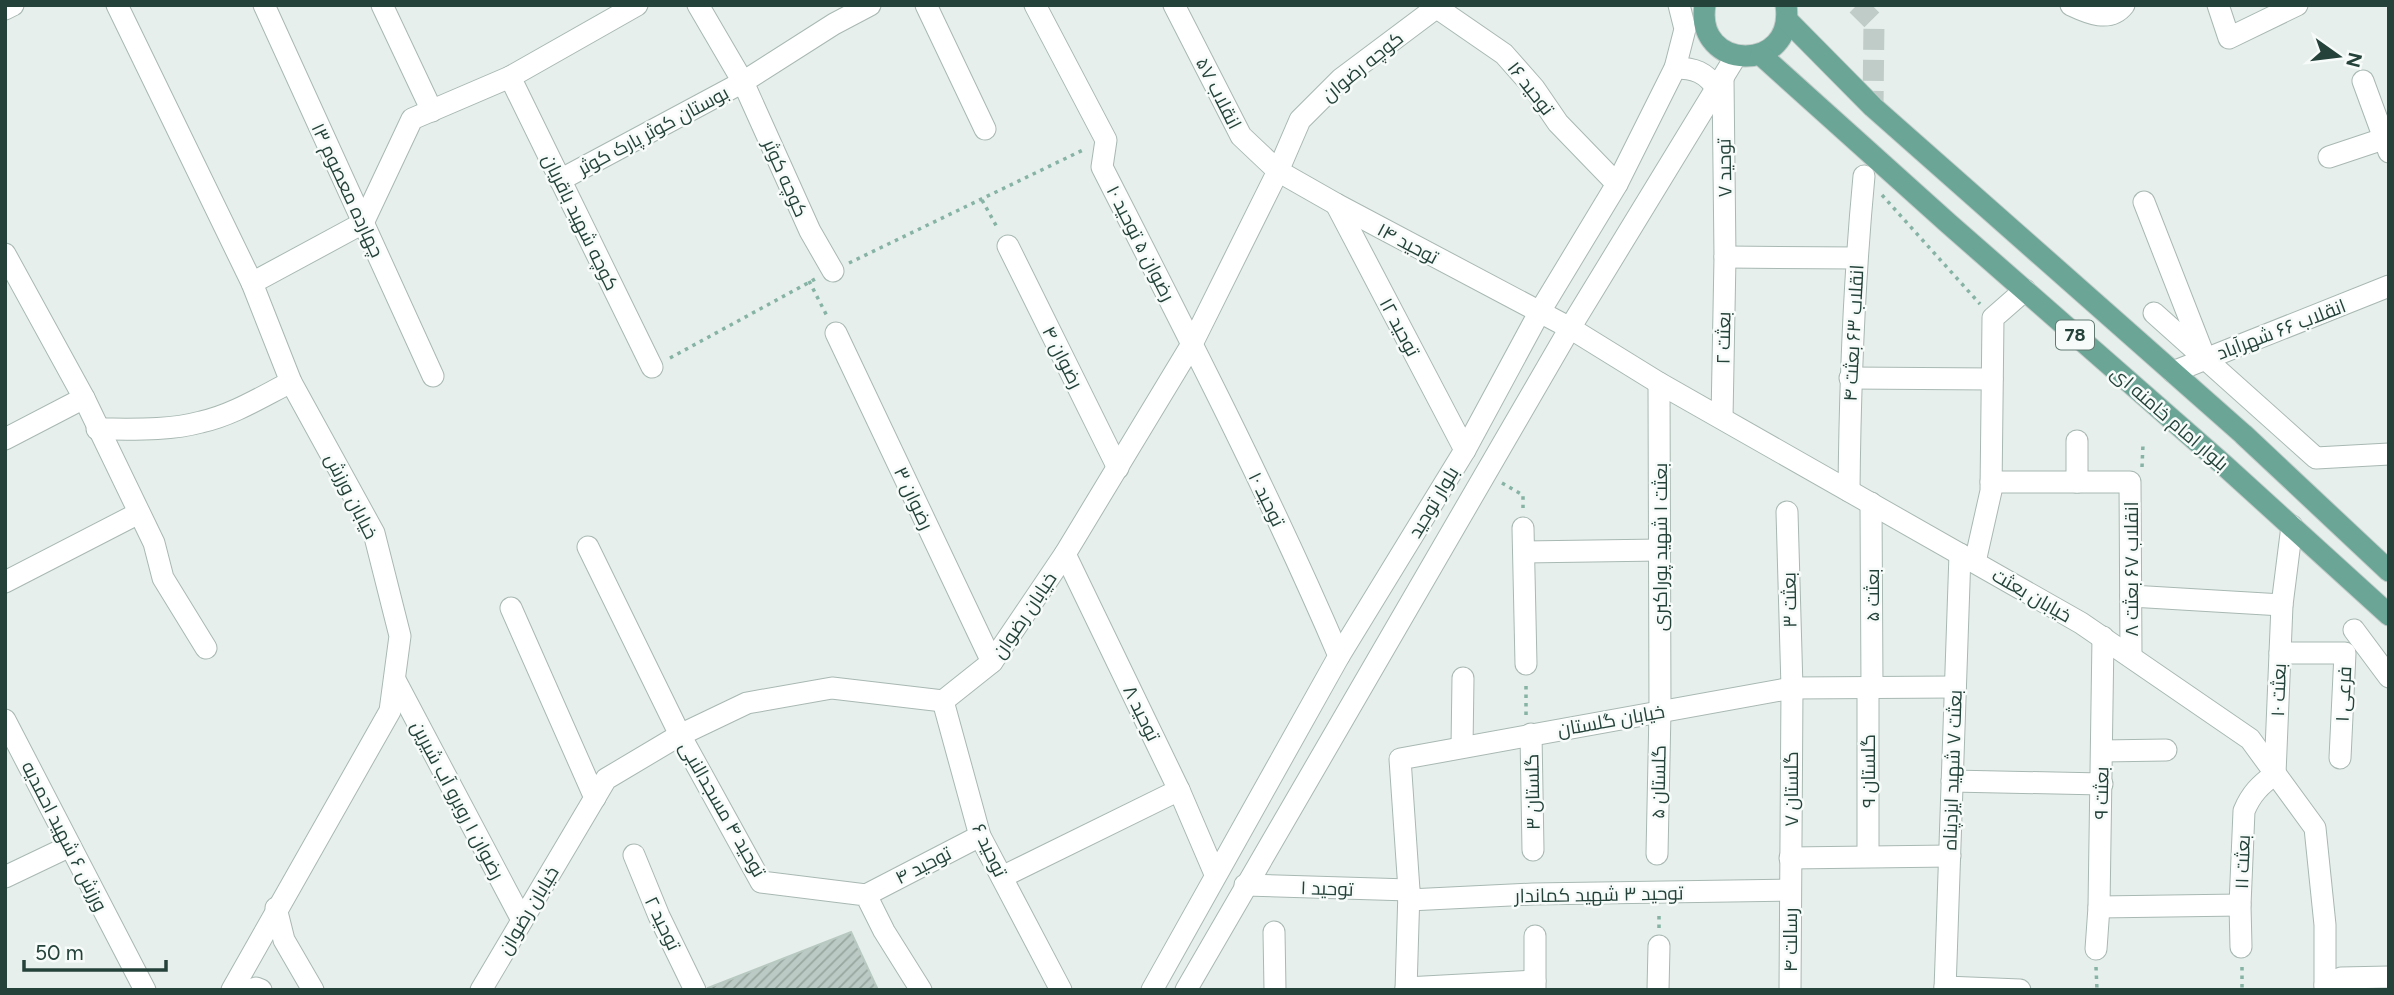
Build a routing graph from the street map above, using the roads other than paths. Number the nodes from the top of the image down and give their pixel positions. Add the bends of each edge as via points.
1 (13, 5) edge
2 (117, 5) edge
3 (264, 5) edge
4 (382, 5) edge
5 (638, 5) edge
6 (698, 5) edge
7 (870, 5) edge
8 (926, 5) edge
9 (1035, 5) edge
10 (1174, 5) edge
11 (1679, 5) edge
12 (2071, 5) edge
13 (2124, 5) edge
14 (2218, 5) edge
15 (2297, 5) edge
16 (1435, 6) edge
17 (1704, 6) edge
18 (5, 9) edge
19 (611, 12) edge
20 (1786, 13) edge
21 (829, 14) edge
22 (1760, 55) junction
23 (1736, 56) junction
24 (1675, 68) junction
25 (510, 77) junction
26 (2363, 81) dead end
27 (743, 82) junction
28 (1720, 84) junction
29 (432, 111) junction
30 (985, 129) dead end
31 (2387, 143) edge
32 (2329, 157) dead end
33 (1278, 171) junction
34 (1864, 176) road end
35 (559, 180) junction
36 (1617, 184) junction
37 (2144, 202) dead end
38 (1336, 204) junction
39 (363, 223) junction
40 (1008, 246) road end
41 (5, 254) edge
42 (1725, 257) junction
43 (1856, 258) junction
44 (833, 271) road end
45 (251, 284) junction
46 (2389, 286) edge
47 (2025, 290) junction
48 (1539, 313) junction
49 (2154, 313) dead end
50 (1570, 328) junction
51 (836, 333) road end
52 (1192, 344) junction
53 (2205, 359) junction
54 (652, 367) road end
55 (2173, 372) junction
56 (433, 376) dead end
57 (1850, 378) junction
58 (1992, 379) junction
59 (292, 382) junction
60 (1659, 383) junction
61 (84, 398) junction
62 (1722, 418) junction
63 (97, 429) junction
64 (5, 439) edge
65 (2077, 441) dead end
66 (1465, 450) junction
67 (2389, 454) edge
68 (1118, 468) junction
69 (2077, 482) junction
70 (1991, 487) junction
71 (1849, 491) junction
72 (1871, 503) junction
73 (1787, 512) dead end
74 (139, 513) junction
75 (2292, 526) junction
76 (1523, 528) road end
77 (588, 547) dead end
78 (1660, 550) junction
79 (1524, 552) junction
80 (1065, 554) junction
81 (1967, 558) junction
82 (2389, 571) edge
83 (5, 582) edge
84 (2131, 596) junction
85 (2282, 606) junction
86 (511, 608) dead end
87 (2389, 615) edge
88 (2354, 630) dead end
89 (2103, 637) junction
90 (206, 648) dead end
91 (2280, 653) junction
92 (1339, 656) junction
93 (2131, 656) junction
94 (992, 662) junction
95 (1526, 664) road end
96 (2389, 677) edge
97 (1462, 678) dead end
98 (394, 680) junction
99 (1870, 687) junction
100 (1955, 687) junction
101 (1792, 688) junction
102 (943, 701) junction
103 (1660, 711) junction
104 (5, 720) edge
105 (1529, 734) junction
106 (680, 735) junction
107 (1462, 747) junction
108 (2166, 750) dead end
109 (2102, 751) junction
110 (2340, 758) dead end
111 (2275, 774) junction
112 (1952, 782) junction
113 (2102, 784) junction
114 (1179, 790) junction
115 (595, 798) junction
116 (980, 836) junction
117 (70, 846) junction
118 (1533, 850) dead end
119 (1657, 853) dead end
120 (634, 856) dead end
121 (1868, 856) junction
122 (1950, 856) junction
123 (1790, 858) junction
124 (1215, 874) junction
125 (5, 877) edge
126 (1002, 877) junction
127 (1245, 886) junction
128 (1790, 890) junction
129 (866, 895) junction
130 (1409, 895) junction
131 (2240, 905) junction
132 (2099, 907) junction
133 (276, 908) junction
134 (522, 920) junction
135 (1274, 932) dead end
136 (1535, 936) dead end
137 (1658, 946) dead end
138 (2241, 947) road end
139 (2096, 948) dead end
140 (2389, 977) edge
141 (1535, 985) edge
142 (2325, 987) edge
143 (1945, 988) edge
144 (1406, 989) edge
145 (145, 990) edge
146 (232, 990) edge
147 (252, 990) edge
148 (261, 990) edge
149 (313, 990) edge
150 (481, 990) edge
151 (695, 990) edge
152 (921, 990) edge
153 (1061, 990) edge
154 (1152, 990) edge
155 (1186, 990) edge
156 (1275, 990) edge
157 (1658, 990) edge
158 (1790, 990) edge
159 (2020, 990) edge

1 - 18 street
2 - 45 street, خیابان ورزش
3 - 39 street, چهارده معصوم ۱۳
4 - 29 street
5 - 19 street
6 - 27 street, بوستان کوثر پارک کوثر
7 - 21 street
8 - 30 street
9 - 52 street, رضوان ۵ توحید ۱۰ via 1106,140 1102,167
10 - 33 street, انقلاب ۵۷ via 1241,136
11 - 24 street, بلوار توحید via 1685,29
12 - 13 street via 2096,16 2120,11
14 - 15 street via 2229,38
16 - 33 street, کوچه رضوان via 1341,79 1300,120
16 - 36 street, توحید ۱۶ via 1504,54 1558,123
17 - 23 main road via 1712,41
19 - 25 street
20 - 22 main road, 78 via 1778,41
20 - 55 main road, بلوار امام خامنه ای / 78 via 1873,107
21 - 27 street
22 - 23 main road
22 - 47 main road, بلوار امام خامنه ای / 78
23 - 28 street, بلوار توحید
24 - 28 street via 1698,70
24 - 36 street, بلوار توحید
25 - 29 street
25 - 35 street, کوچه شهید باقریان
26 - 31 street
27 - 35 street, بوستان کوثر پارک کوثر
27 - 44 street, کوچه کوثر via 810,231
28 - 42 street, توحید ۷
28 - 50 street, بلوار توحید
29 - 39 street via 412,119
31 - 32 street
33 - 38 street, توحید ۱۴
33 - 52 street, خیابان رضوان
34 - 43 street, انقلاب ۶۳ بعثت ۴
35 - 54 street, کوچه شهید باقریان
36 - 48 street, بلوار توحید
37 - 53 street
38 - 48 street, توحید ۱۴
38 - 66 street, توحید ۱۲
39 - 45 street
39 - 56 street, چهارده معصوم ۱۳
40 - 68 street, رضوان ۴
41 - 61 street
42 - 43 street
42 - 62 street, بعثت ۲
43 - 57 street, انقلاب ۶۳ بعثت ۴
45 - 59 street, خیابان ورزش
46 - 53 street, انقلاب ۶۶ شهرآباد
47 - 58 street, بعثت ۷ شهید ایزدپناه via 1993,318
47 - 75 main road, بلوار امام خامنه ای / 78
48 - 50 street, توحید ۱۴
48 - 66 street, بلوار توحید
49 - 53 street
50 - 60 street, خیابان بعثت
50 - 127 street, بلوار توحید
51 - 94 street, رضوان ۳
52 - 68 street, خیابان رضوان
52 - 92 street, توحید ۱۰
53 - 55 street, انقلاب ۶۶ شهرآباد
53 - 67 street via 2316,458
55 - 82 main road, بلوار امام خامنه ای / 78
57 - 58 street
57 - 71 street, انقلاب ۶۳ بعثت ۴
58 - 70 street, بعثت ۷ شهید ایزدپناه
59 - 63 street via 202,422 150,429
59 - 98 street, خیابان ورزش via 374,533 400,636
60 - 62 street, خیابان بعثت
60 - 78 street, بعثت ۱ شهید پوراکبری
61 - 63 street
61 - 64 street
62 - 71 street, خیابان بعثت
63 - 74 street
65 - 69 street
66 - 92 street, بلوار توحید
68 - 80 street, خیابان رضوان
69 - 70 street
69 - 84 street, انقلاب ۶۷ بعثت ۸ via 2130,482
70 - 81 street, بعثت ۷ شهید ایزدپناه
71 - 72 street, خیابان بعثت
72 - 81 street, خیابان بعثت
72 - 99 street, بعثت ۵
73 - 101 street, بعثت ۳
74 - 83 street
74 - 90 street via 154,543 163,578
75 - 85 street, بعثت ۱۰
75 - 87 main road, بلوار امام خامنه ای / 78
76 - 79 street
77 - 106 street
78 - 79 street
78 - 103 street, بعثت ۱ شهید پوراکبری
79 - 95 street
80 - 94 street, خیابان رضوان
80 - 114 street, توحید ۸
81 - 89 street, خیابان بعثت
81 - 100 street, بعثت ۷ شهید ایزدپناه
84 - 85 street
84 - 93 street, انقلاب ۶۷ بعثت ۸
85 - 91 street, بعثت ۱۰
86 - 115 street
88 - 96 street
89 - 93 street, خیابان بعثت
89 - 109 street, بعثت ۹
91 - 110 street, فرعی ۱ via 2345,653
91 - 111 street, بعثت ۱۰
92 - 124 street, بلوار توحید
93 - 111 street, خیابان بعثت via 2250,739
94 - 102 street, خیابان رضوان
97 - 107 street
98 - 133 street, خیابان ورزش via 390,711
98 - 134 street, رضوان ۱ روبرو آب شیرین
99 - 100 street, خیابان گلستان
99 - 101 street, خیابان گلستان
99 - 121 street, گلستان ۹
100 - 112 street, بعثت ۷ شهید ایزدپناه
101 - 103 street, خیابان گلستان
101 - 123 street, گلستان ۷
102 - 106 street, خیابان رضوان via 832,688 747,703
102 - 116 street, توحید ۶
103 - 105 street, خیابان گلستان
103 - 119 street, گلستان ۵
104 - 117 street, ورزش ۶ شهید احمدیه
105 - 107 street, خیابان گلستان
105 - 118 street, گلستان ۳
106 - 115 street, خیابان رضوان via 606,779
106 - 129 street, توحید ۴ مسجدالنبی via 761,882
107 - 130 street, خیابان گلستان via 1400,758
108 - 109 street
109 - 113 street, بعثت ۹
111 - 131 street, بعثت ۱۱ via 2249,797 2244,811
111 - 142 street, خیابان بعثت via 2315,828 2325,925
112 - 113 street
112 - 122 street, بعثت ۷ شهید ایزدپناه
113 - 132 street, بعثت ۹
114 - 124 street, توحید ۸
114 - 126 street
115 - 134 street, خیابان رضوان
116 - 126 street, توحید ۶
116 - 129 street, توحید ۴
117 - 125 street
117 - 145 street, ورزش ۶ شهید احمدیه
120 - 151 street, توحید ۲
121 - 122 street
121 - 123 street
122 - 143 street, بعثت ۷ شهید ایزدپناه
123 - 128 street, گلستان ۷
124 - 154 street, بلوار توحید
126 - 153 street, توحید ۶
127 - 130 street, توحید ۱
127 - 155 street, بلوار توحید
128 - 130 street, توحید ۳ شهید کماندار
128 - 158 street, رسالت ۴
129 - 152 street
130 - 144 street
131 - 132 street, بعثت ۱۱
131 - 138 street
132 - 139 street, بعثت ۹
133 - 146 street, خیابان ورزش
133 - 149 street via 284,940
134 - 150 street, خیابان رضوان
135 - 156 street
136 - 141 street
137 - 157 street
140 - 142 street via 2342,978
141 - 144 street
143 - 159 street
147 - 148 street

